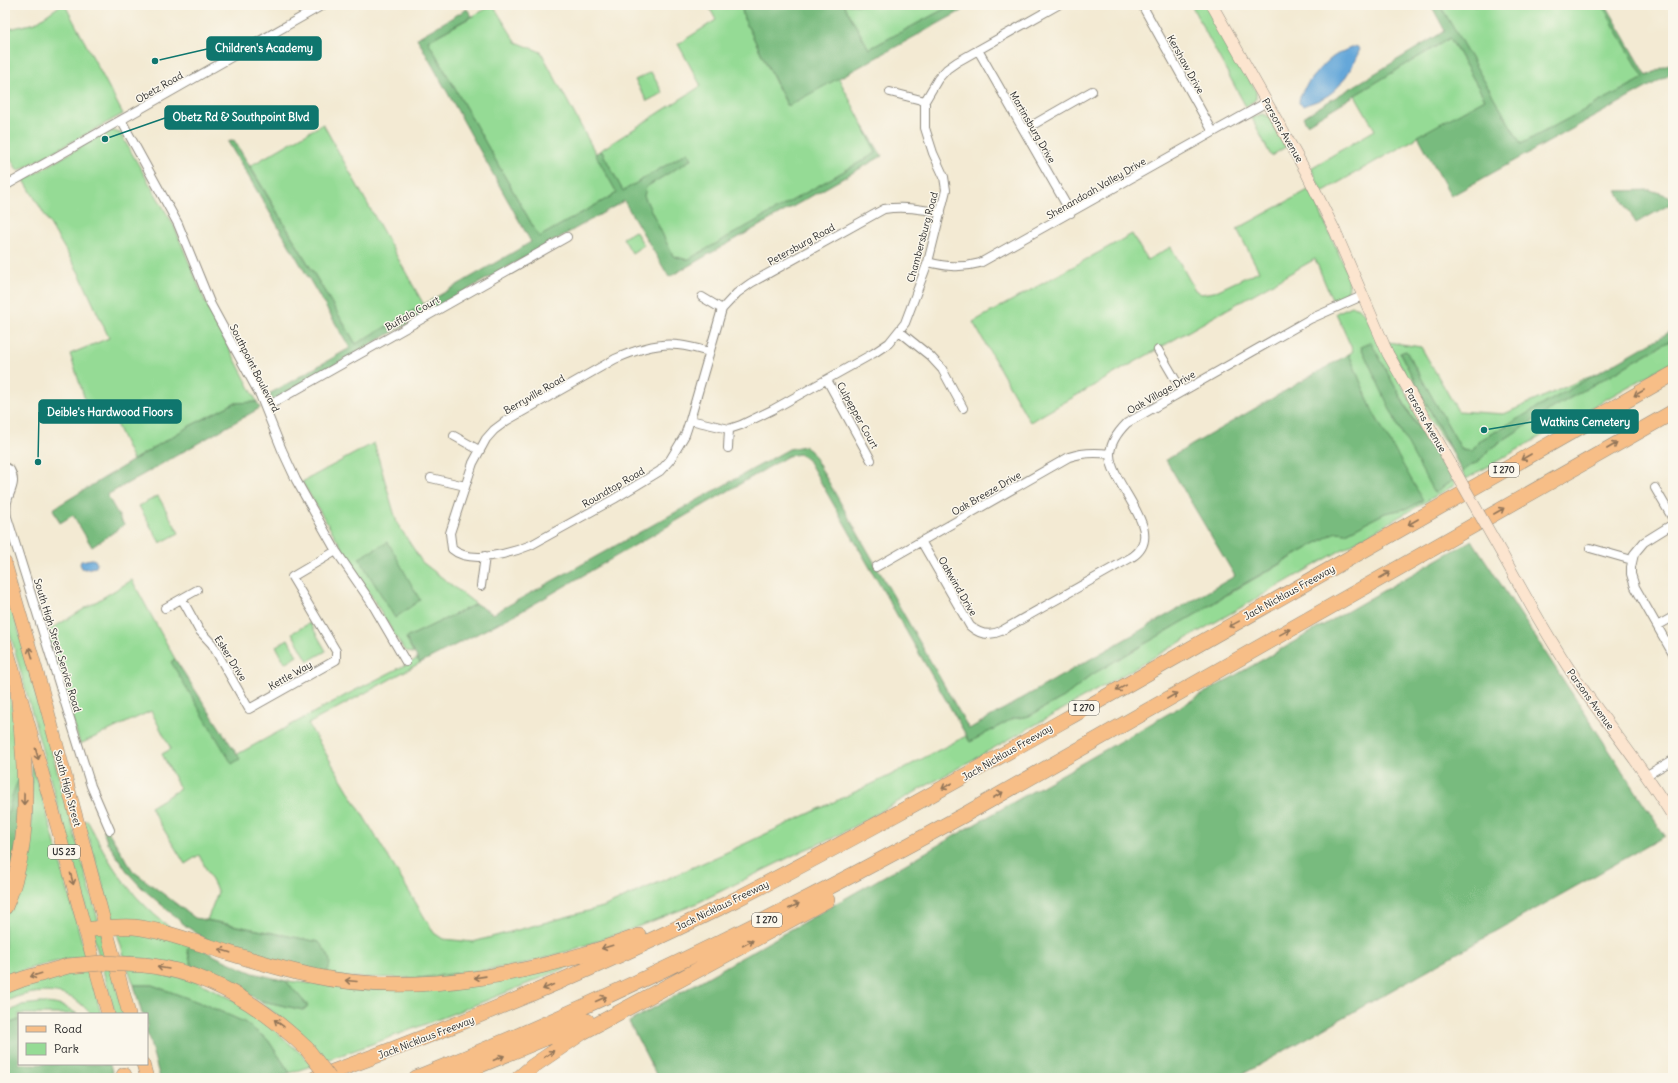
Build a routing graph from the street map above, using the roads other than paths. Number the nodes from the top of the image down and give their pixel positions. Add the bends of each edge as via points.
1 (323, 5) edge
2 (1058, 5) edge
3 (1142, 5) edge
4 (1212, 5) edge
5 (978, 50) junction
6 (1092, 91) dead end
7 (890, 92) dead end
8 (925, 101) junction
9 (1267, 102) junction
10 (120, 120) junction
11 (1024, 130) junction
12 (1213, 132) junction
13 (5, 186) edge
14 (941, 213) junction
15 (1071, 213) junction
16 (567, 237) dead end
17 (928, 262) junction
18 (1362, 296) junction
19 (702, 297) dead end
20 (722, 308) junction
21 (899, 331) junction
22 (1158, 350) dead end
23 (709, 352) junction
24 (1673, 374) edge
25 (826, 380) junction
26 (1182, 391) junction
27 (266, 407) junction
28 (963, 408) dead end
29 (1673, 412) edge
30 (690, 420) junction
31 (729, 429) junction
32 (454, 436) dead end
33 (728, 448) dead end
34 (479, 450) junction
35 (1110, 454) junction
36 (871, 460) dead end
37 (5, 467) edge
38 (432, 478) dead end
39 (465, 486) junction
40 (1655, 488) dead end
41 (1673, 519) edge
42 (1673, 524) edge
43 (921, 541) junction
44 (1590, 548) dead end
45 (336, 551) junction
46 (454, 551) joint
47 (485, 556) junction
48 (1632, 560) junction
49 (5, 563) edge
50 (876, 567) dead end
51 (481, 586) dead end
52 (197, 590) dead end
53 (182, 599) junction
54 (165, 608) dead end
55 (1673, 617) edge
56 (1657, 626) junction
57 (5, 642) edge
58 (1673, 654) edge
59 (406, 662) dead end
60 (18, 690) junction
61 (249, 709) joint
62 (1673, 760) edge
63 (1647, 775) junction
64 (1669, 800) edge
65 (964, 815) junction
66 (1673, 817) edge
67 (110, 830) dead end
68 (723, 906) junction
69 (5, 907) edge
70 (106, 928) junction
71 (86, 930) junction
72 (732, 952) junction
73 (5, 986) edge
74 (108, 1013) edge
75 (129, 1013) edge
76 (143, 1065) edge
77 (147, 1078) edge
78 (316, 1078) edge
79 (329, 1078) edge
80 (416, 1078) edge
81 (449, 1078) edge
82 (518, 1078) edge

1 - 10 street, Obetz Road
2 - 5 street, Chambersburg Road
3 - 12 street, Kershaw Drive
4 - 9 street, Parsons Avenue
5 - 8 street, Chambersburg Road via 947,69 934,84
5 - 11 street, Martinsburg Drive
6 - 11 street
7 - 8 street
8 - 14 street, Chambersburg Road via 925,128 946,190
9 - 12 street, Shenandoah Valley Drive
9 - 18 street, Parsons Avenue via 1316,191
10 - 13 street, Obetz Road
10 - 27 street, Southpoint Boulevard via 178,224 211,305
11 - 15 street, Martinsburg Drive
12 - 15 street, Shenandoah Valley Drive
14 - 17 street, Chambersburg Road
14 - 20 street, Petersburg Road via 916,208 884,209 751,283
15 - 17 street, Shenandoah Valley Drive via 980,263 966,267 947,267
16 - 27 street, Buffalo Court
17 - 21 street, Chambersburg Road via 905,323
18 - 26 street, Oak Village Drive via 1310,319
18 - 63 street, Parsons Avenue, bridge via 1388,354 1542,625 1571,672
19 - 20 street
20 - 23 street, Petersburg Road
21 - 25 street, Chambersburg Road via 889,343
21 - 28 street via 942,369
22 - 26 street
23 - 30 street, Roundtop Road
23 - 34 street, Berryville Road via 677,344 632,351 506,421 494,430
24 -> 68 highway, Jack Nicklaus Freeway / I 270 via 962,778
25 - 31 street, Chambersburg Road via 772,410
25 - 36 street, Culpepper Court
26 - 35 street, Oak Village Drive via 1127,423 1114,440
27 - 45 street, Southpoint Boulevard via 296,480
65 -> 29 highway, I 270
30 - 31 street
30 - 47 street, Roundtop Road via 685,435 660,471 531,545 508,553
31 - 33 street
32 - 34 street
34 - 39 street, Berryville Road
35 - 43 street, Oak Breeze Drive via 1094,452 1069,457
35 - 43 street, Oakwind Drive via 1113,469 1142,522 1145,540 1140,551 1002,631 984,634 973,629
37 - 67 street, South High Street Service Road via 10,470 14,482 7,503 7,517 91,786
38 - 39 street
39 - 46 street, Berryville Road via 450,533
40 - 41 street
42 - 48 street via 1644,542
43 - 50 street, Oak Breeze Drive
44 - 48 street
45 - 59 street, Southpoint Boulevard via 371,602
45 - 61 street, Kettle Way via 292,577 336,651 336,660
46 - 47 street, Roundtop Road
47 - 51 street
48 - 56 street via 1632,580
70 -> 49 main road, South High Street / US 23
52 - 53 street
53 - 54 street
53 - 61 street, Esker Drive via 199,630 212,644
55 - 56 street
56 - 58 street
57 - 60 main road, South High Street / US 23
60 -> 69 highway via 24,775 24,818 17,874
60 -> 71 main road, South High Street / US 23
62 - 63 street
63 - 64 street, Parsons Avenue
64 - 66 street, Parsons Avenue
72 -> 65 highway via 822,904
80 -> 65 highway, I 270 via 655,975 805,901
68 -> 70 highway via 622,942 530,968 490,976 414,984 374,983 310,976 162,932 133,927
68 -> 78 highway, Jack Nicklaus Freeway / I 270 via 507,1004
70 - 71 highway
70 - 75 main road, South High Street / US 23
71 - 74 main road, South High Street / US 23
81 -> 72 highway via 610,1011
82 -> 72 highway via 583,1032
79 -> 73 highway, bridge via 307,1050 284,1027 249,1002 193,975 144,965 102,963 68,966
76 - 77 main road

